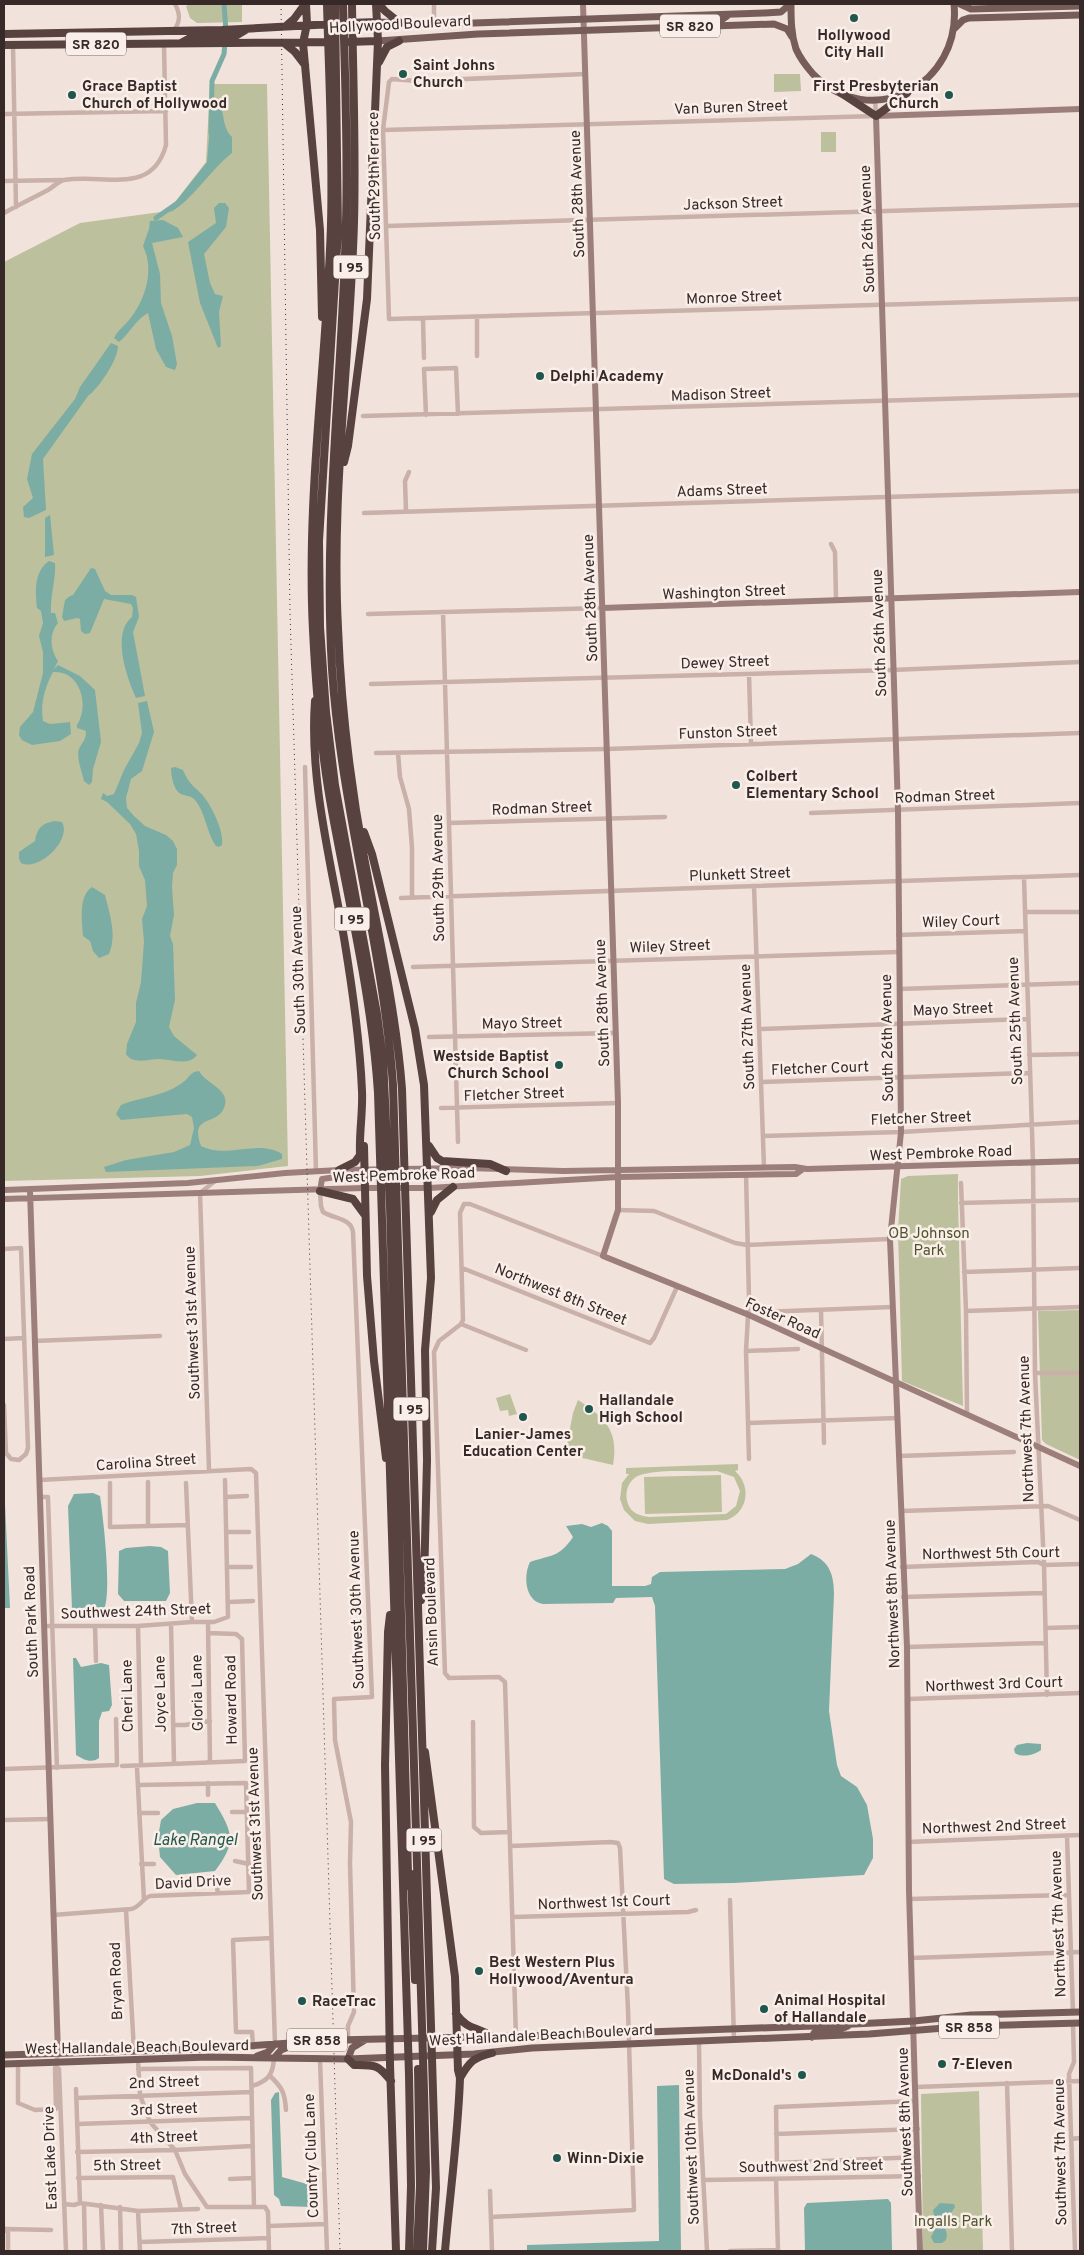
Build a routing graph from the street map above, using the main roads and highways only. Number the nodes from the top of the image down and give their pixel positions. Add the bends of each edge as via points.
1 (305, 4) edge
2 (327, 4) edge
3 (335, 4) edge
4 (343, 4) edge
5 (352, 4) edge
6 (378, 4) edge
7 (790, 4) edge
8 (954, 4) edge
9 (960, 4) edge
10 (1080, 6) edge
11 (730, 15) junction
12 (1080, 15) edge
13 (694, 16) junction
14 (377, 22) junction
15 (400, 23) junction
16 (307, 24) junction
17 (286, 25) junction
18 (691, 26) junction
19 (668, 27) junction
20 (955, 28) junction
21 (4, 34) edge
22 (32, 34) junction
23 (225, 35) junction
24 (792, 37) junction
25 (399, 41) junction
26 (378, 42) junction
27 (284, 43) junction
28 (303, 43) junction
29 (4, 45) edge
30 (13, 45) junction
31 (336, 58) junction
32 (377, 66) junction
33 (306, 67) junction
34 (841, 93) junction
35 (908, 93) junction
36 (324, 342) junction
37 (339, 478) junction
38 (316, 684) junction
39 (357, 815) junction
40 (362, 1124) junction
41 (427, 1143) junction
42 (392, 1153) junction
43 (339, 1170) road end
44 (506, 1171) road end
45 (452, 1187) road end
46 (320, 1190) road end
47 (393, 1206) junction
48 (365, 1215) junction
49 (430, 1217) junction
50 (390, 1485) junction
51 (393, 1596) junction
52 (418, 1614) junction
53 (422, 1734) junction
54 (406, 1757) junction
55 (415, 1796) junction
56 (402, 1895) junction
57 (428, 1946) junction
58 (1077, 2012) edge
59 (456, 2014) junction
60 (1080, 2017) edge
61 (419, 2022) junction
62 (1077, 2023) edge
63 (850, 2024) junction
64 (1055, 2024) junction
65 (810, 2026) junction
66 (457, 2036) junction
67 (491, 2036) junction
68 (812, 2037) junction
69 (369, 2038) junction
70 (390, 2038) junction
71 (770, 2039) junction
72 (304, 2041) junction
73 (275, 2044) junction
74 (158, 2050) junction
75 (492, 2053) junction
76 (457, 2054) junction
77 (4, 2055) edge
78 (390, 2056) junction
79 (250, 2058) junction
80 (274, 2058) junction
81 (348, 2059) junction
82 (138, 2060) junction
83 (4, 2064) edge
84 (416, 2074) junction
85 (460, 2078) junction
86 (391, 2081) junction
87 (396, 2251) edge
88 (409, 2251) edge
89 (417, 2251) edge
90 (423, 2251) edge
91 (432, 2251) edge
92 (445, 2251) edge

1 - 16 highway
1 - 17 highway
2 - 31 highway, I 95
3 - 31 highway
4 - 31 highway
5 - 37 highway, I 95 via 354,224
6 - 14 highway
6 - 15 highway
7 - 11 main road, Hollywood Boulevard / SR 820 via 781,12
7 - 24 main road
8 - 20 main road
9 - 10 main road via 976,9
11 - 13 main road, Hollywood Boulevard / SR 820
11 - 18 main road via 721,20 696,21
12 - 20 main road via 969,18
13 - 15 main road, Hollywood Boulevard / SR 820
13 - 19 main road via 687,22
14 - 15 main road, Hollywood Boulevard / SR 820
14 - 16 highway, Hollywood Boulevard / SR 820
14 - 26 highway
16 - 17 highway, Hollywood Boulevard / SR 820
16 - 28 highway
17 - 23 highway, Hollywood Boulevard / SR 820
18 - 19 main road, Hollywood Boulevard / SR 820
18 - 24 main road, Hollywood Boulevard / SR 820 via 774,24 783,27
19 - 25 main road, Hollywood Boulevard / SR 820 via 478,34
20 - 35 main road via 945,58 929,77
21 - 22 highway, Hollywood Boulevard / SR 820
22 - 23 highway, Hollywood Boulevard / SR 820 via 173,31
22 - 30 highway
23 - 27 highway, Hollywood Boulevard / SR 820 via 232,45
23 - 30 highway, Hollywood Boulevard / SR 820 via 179,44
24 - 34 main road via 810,70 827,86
25 - 26 main road, Hollywood Boulevard / SR 820
25 - 32 highway via 385,50
26 - 28 highway, Hollywood Boulevard / SR 820
26 - 32 highway
27 - 28 highway, Hollywood Boulevard / SR 820
27 - 33 highway
28 - 33 highway
29 - 30 highway, Hollywood Boulevard / SR 820
31 - 36 highway, I 95
31 - 42 highway via 338,231 319,541 320,627 335,785 377,1014
32 - 37 highway via 367,299 348,446
33 - 36 highway via 320,230
34 - 35 main road via 875,99
34 - 35 highway via 876,116
36 - 38 highway, I 95 via 312,567
37 - 39 highway, I 95 via 338,626 344,718
38 - 40 highway via 313,720 316,755 325,837 357,1028
38 - 42 highway, I 95 via 331,807 369,1006
39 - 41 highway via 372,854 415,1029 424,1085
39 - 42 highway, I 95 via 399,1046
40 - 43 highway via 360,1155 355,1162
40 - 48 highway
41 - 44 highway via 442,1160 490,1164
41 - 49 highway
42 - 47 highway, I 95
42 - 47 highway, I 95
45 - 49 highway via 437,1200
46 - 48 highway via 353,1199
47 - 50 highway, I 95
47 - 52 highway, I 95
47 - 54 highway
47 - 55 highway
48 - 50 highway via 374,1361
49 - 52 highway via 424,1583
50 - 51 highway, I 95
51 - 56 highway, I 95
51 - 70 highway via 388,1632 385,1765
52 - 53 highway, I 95
53 - 57 highway, I 95
53 - 59 highway via 430,1773
54 - 56 highway via 408,1874
54 - 61 highway
55 - 57 highway via 420,1906
55 - 61 highway
56 - 84 highway, I 95 via 408,2022
57 - 91 highway, I 95 via 436,2188
58 - 63 main road, West Hallandale Beach Boulevard / SR 858
58 - 64 main road
59 - 66 highway
59 - 67 highway via 468,2026
60 - 62 main road
61 - 84 highway
62 - 64 main road, West Hallandale Beach Boulevard / SR 858
63 - 65 main road, West Hallandale Beach Boulevard / SR 858
63 - 68 main road via 841,2030 819,2031
64 - 68 main road, West Hallandale Beach Boulevard / SR 858 via 970,2026
65 - 67 main road, West Hallandale Beach Boulevard / SR 858
65 - 71 main road via 803,2033 776,2035
66 - 67 main road, West Hallandale Beach Boulevard / SR 858
66 - 70 main road, West Hallandale Beach Boulevard / SR 858
66 - 76 highway
68 - 71 main road, West Hallandale Beach Boulevard / SR 858
69 - 70 main road, West Hallandale Beach Boulevard / SR 858
69 - 72 main road, West Hallandale Beach Boulevard / SR 858
69 - 81 main road via 352,2048
70 - 78 highway
71 - 75 main road, West Hallandale Beach Boulevard / SR 858 via 532,2048
72 - 73 main road, West Hallandale Beach Boulevard / SR 858
72 - 80 main road via 285,2048
73 - 74 main road, West Hallandale Beach Boulevard / SR 858
73 - 79 main road via 268,2052
74 - 77 main road, West Hallandale Beach Boulevard / SR 858
74 - 82 main road via 142,2055
75 - 76 main road, West Hallandale Beach Boulevard / SR 858
75 - 85 highway via 472,2061
76 - 78 main road, West Hallandale Beach Boulevard / SR 858
76 - 85 highway
78 - 81 main road, West Hallandale Beach Boulevard / SR 858
78 - 86 highway
79 - 80 main road, West Hallandale Beach Boulevard / SR 858
79 - 82 main road, West Hallandale Beach Boulevard / SR 858
80 - 81 main road, West Hallandale Beach Boulevard / SR 858
81 - 86 highway via 354,2065 381,2068
82 - 83 main road, West Hallandale Beach Boulevard / SR 858
84 - 88 highway, I 95
84 - 89 highway via 420,2186
84 - 90 highway via 426,2171
85 - 92 highway via 456,2160
86 - 87 highway

